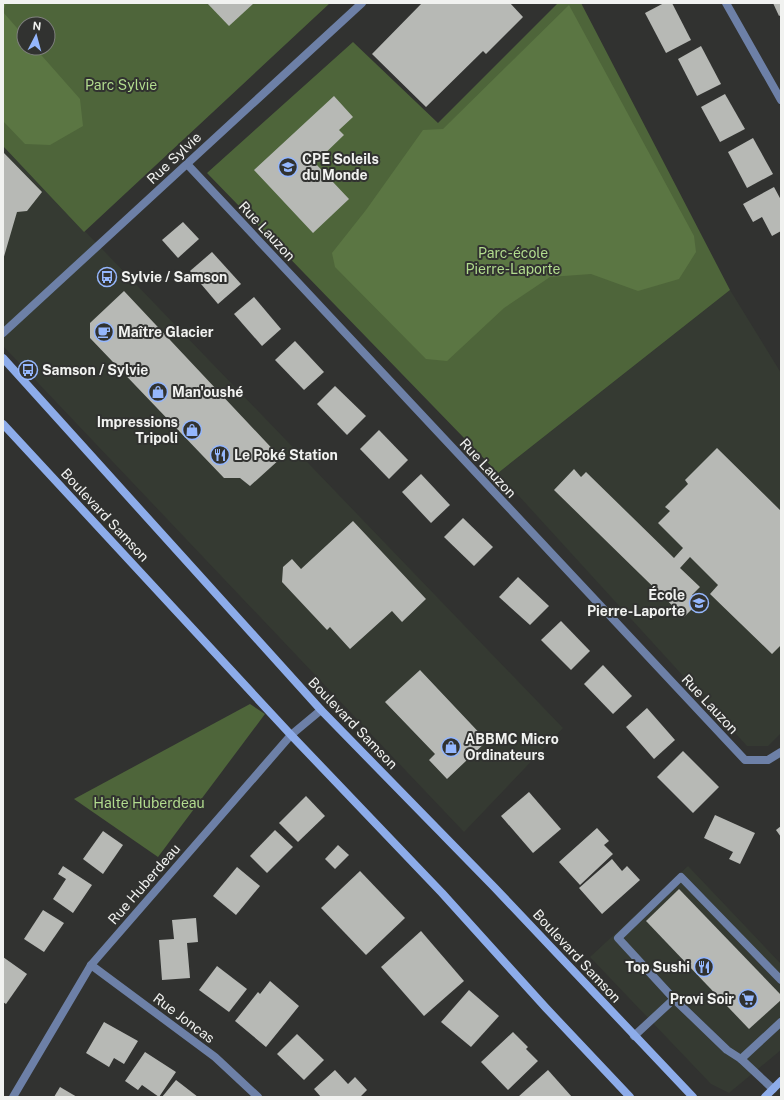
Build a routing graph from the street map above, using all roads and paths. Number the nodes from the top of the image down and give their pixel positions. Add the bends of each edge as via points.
1 (362, 3) edge
2 (726, 3) edge
3 (781, 100) edge
4 (187, 164) junction
5 (3, 333) edge
6 (3, 358) edge
7 (3, 424) edge
8 (321, 710) junction
9 (290, 735) junction
10 (781, 752) edge
11 (91, 965) junction
12 (781, 980) edge
13 (674, 998) junction
14 (781, 1022) edge
15 (634, 1036) junction
16 (741, 1059) junction
17 (781, 1081) edge
18 (773, 1089) junction
19 (13, 1097) edge
20 (258, 1097) edge
21 (630, 1097) edge
22 (693, 1097) edge
23 (765, 1097) edge

1 - 4 street, Rue Sylvie
2 - 3 street
4 - 5 street, Rue Sylvie
4 - 10 street, Rue Lauzon via 745,760 768,760
6 - 8 street, Boulevard Samson
7 - 9 street, Boulevard Samson
8 - 9 street, Rue Huberdeau
8 - 15 street, Boulevard Samson via 494,887
9 - 11 street, Rue Huberdeau
9 - 21 street, Boulevard Samson
11 - 19 street, Rue Huberdeau
11 - 20 street, Rue Joncas via 215,1057
12 - 13 street via 681,877 618,938
13 - 15 street
13 - 16 street via 727,1050
14 - 16 street
15 - 22 street, Boulevard Samson
16 - 18 street
17 - 18 street
18 - 23 street

